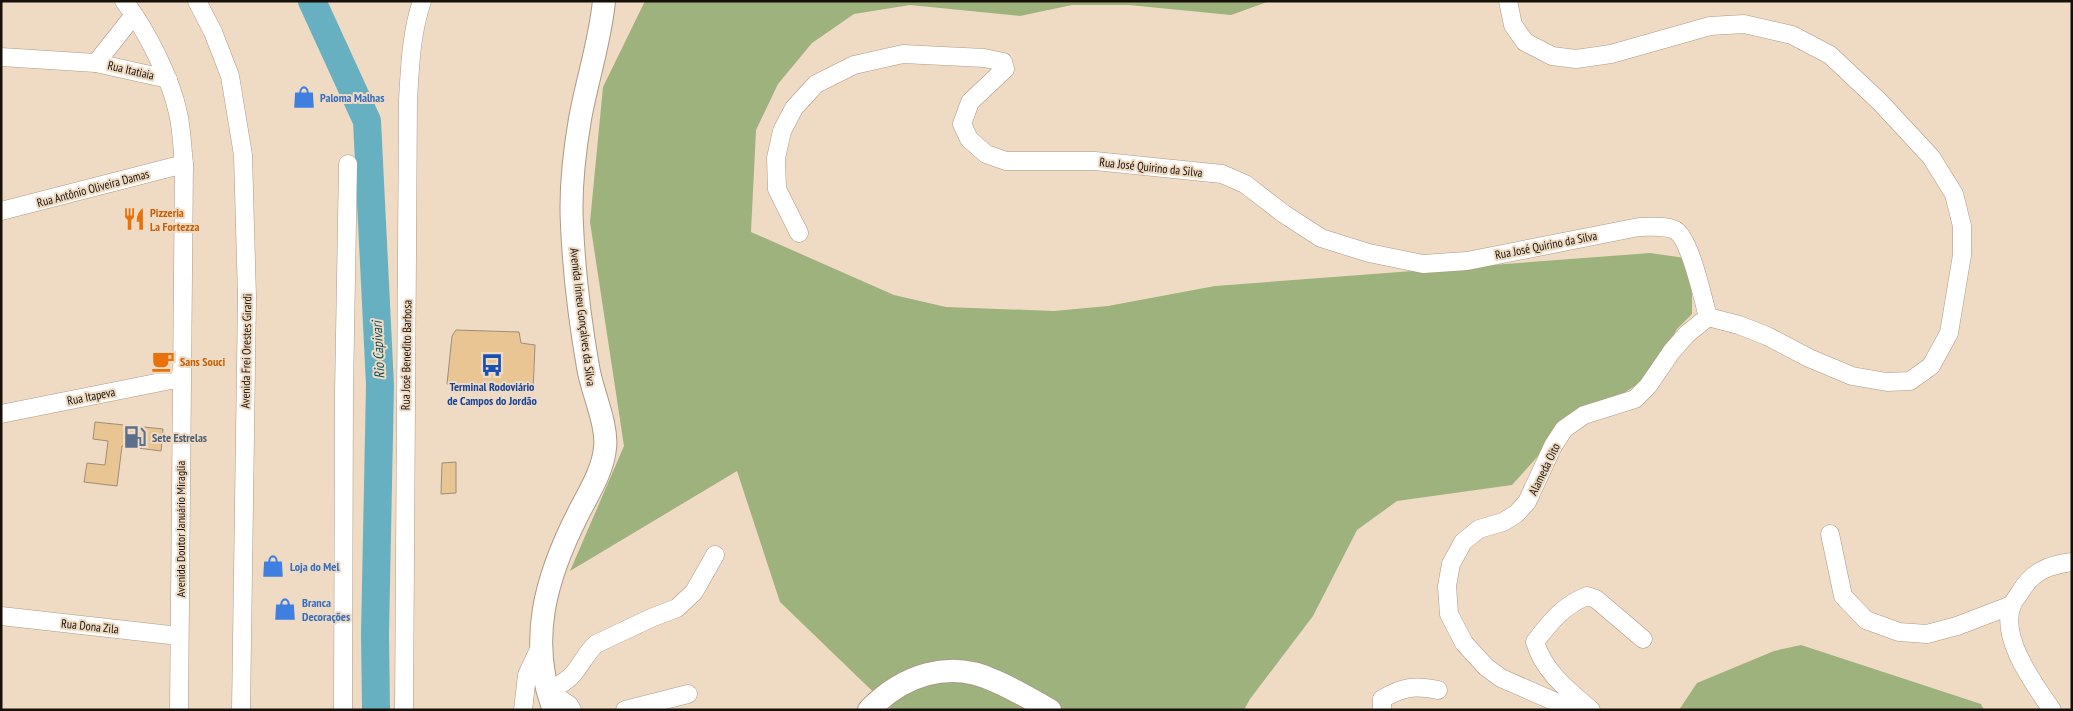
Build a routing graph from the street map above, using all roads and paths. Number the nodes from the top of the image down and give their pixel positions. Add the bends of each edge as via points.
1 (197, 1) edge
2 (422, 1) edge
3 (604, 1) edge
4 (1508, 1) edge
5 (129, 8) edge
6 (1, 57) edge
7 (96, 63) junction
8 (168, 79) junction
9 (184, 164) junction
10 (348, 164) dead end
11 (1, 212) edge
12 (799, 233) dead end
13 (1708, 317) junction
14 (181, 378) junction
15 (1, 414) edge
16 (1830, 534) dead end
17 (715, 556) dead end
18 (2072, 562) edge
19 (2012, 605) junction
20 (1, 616) edge
21 (179, 636) junction
22 (1643, 639) dead end
23 (540, 647) junction
24 (1438, 690) dead end
25 (688, 694) dead end
26 (551, 700) edge
27 (179, 710) edge
28 (241, 710) edge
29 (343, 710) edge
30 (404, 710) edge
31 (523, 710) edge
32 (572, 710) edge
33 (625, 710) edge
34 (869, 710) edge
35 (1050, 710) edge
36 (1382, 710) edge
37 (1574, 710) edge
38 (1591, 710) edge
39 (2052, 710) edge

1 - 28 street, Avenida Frei Orestes Girardi via 230,76 242,155 247,297
2 - 30 street, Rua José Benedito Barbosa via 410,59 408,100
3 - 23 main road, Avenida Irineu Gonçalves da Silva via 580,120 573,171 572,224 588,366 605,432 605,449 599,472 551,576
4 - 13 street via 1514,25 1526,42 1552,56 1576,59 1611,54 1710,26 1744,24 1792,35 1830,55 1880,102 1931,157 1954,194 1962,226 1962,255 1948,333 1931,366 1910,381 1887,382 1852,376 1738,324
5 - 7 street, Rua Itatiaia
5 - 8 street, Avenida Doutor Januário Miraglia
6 - 7 street
7 - 8 street, Rua Itatiaia
8 - 9 street, Avenida Doutor Januário Miraglia via 178,113
9 - 11 street, Rua Antônio Oliveira Damas
9 - 14 street, Avenida Doutor Januário Miraglia
10 - 29 street
12 - 13 street, Rua José Quirino da Silva via 777,189 776,158 782,131 794,108 816,84 854,65 903,54 984,58 1003,62 1005,69 970,102 962,124 969,139 986,154 1006,161 1095,161 1222,174 1245,184 1321,238 1369,253 1423,264 1467,262 1640,227 1664,227 1676,230 1682,236
13 - 37 street, Alameda Oito via 1672,351 1635,400 1584,415 1564,429 1527,502 1516,514 1503,522 1479,529 1463,542 1451,564 1447,586 1449,614 1464,643 1501,678
14 - 15 street, Rua Itapeva
14 - 21 street, Avenida Doutor Januário Miraglia
16 - 19 street via 1843,596 1866,620 1899,632 1927,634
17 - 26 street via 694,592 678,608 596,644
18 - 19 street via 2051,565 2028,579
19 - 39 street via 2009,625 2018,654
20 - 21 street, Rua Dona Zila
21 - 27 street, Avenida Doutor Januário Miraglia
22 - 38 street via 1596,599 1587,596 1574,601 1552,619 1535,642 1539,656 1559,683
23 - 26 main road, Avenida Irineu Gonçalves da Silva
23 - 31 street via 527,675
24 - 36 street via 1418,686 1397,690 1382,699
25 - 33 street
26 - 32 street via 569,705
34 - 35 main road via 884,695 905,682 937,671 962,671 994,680

